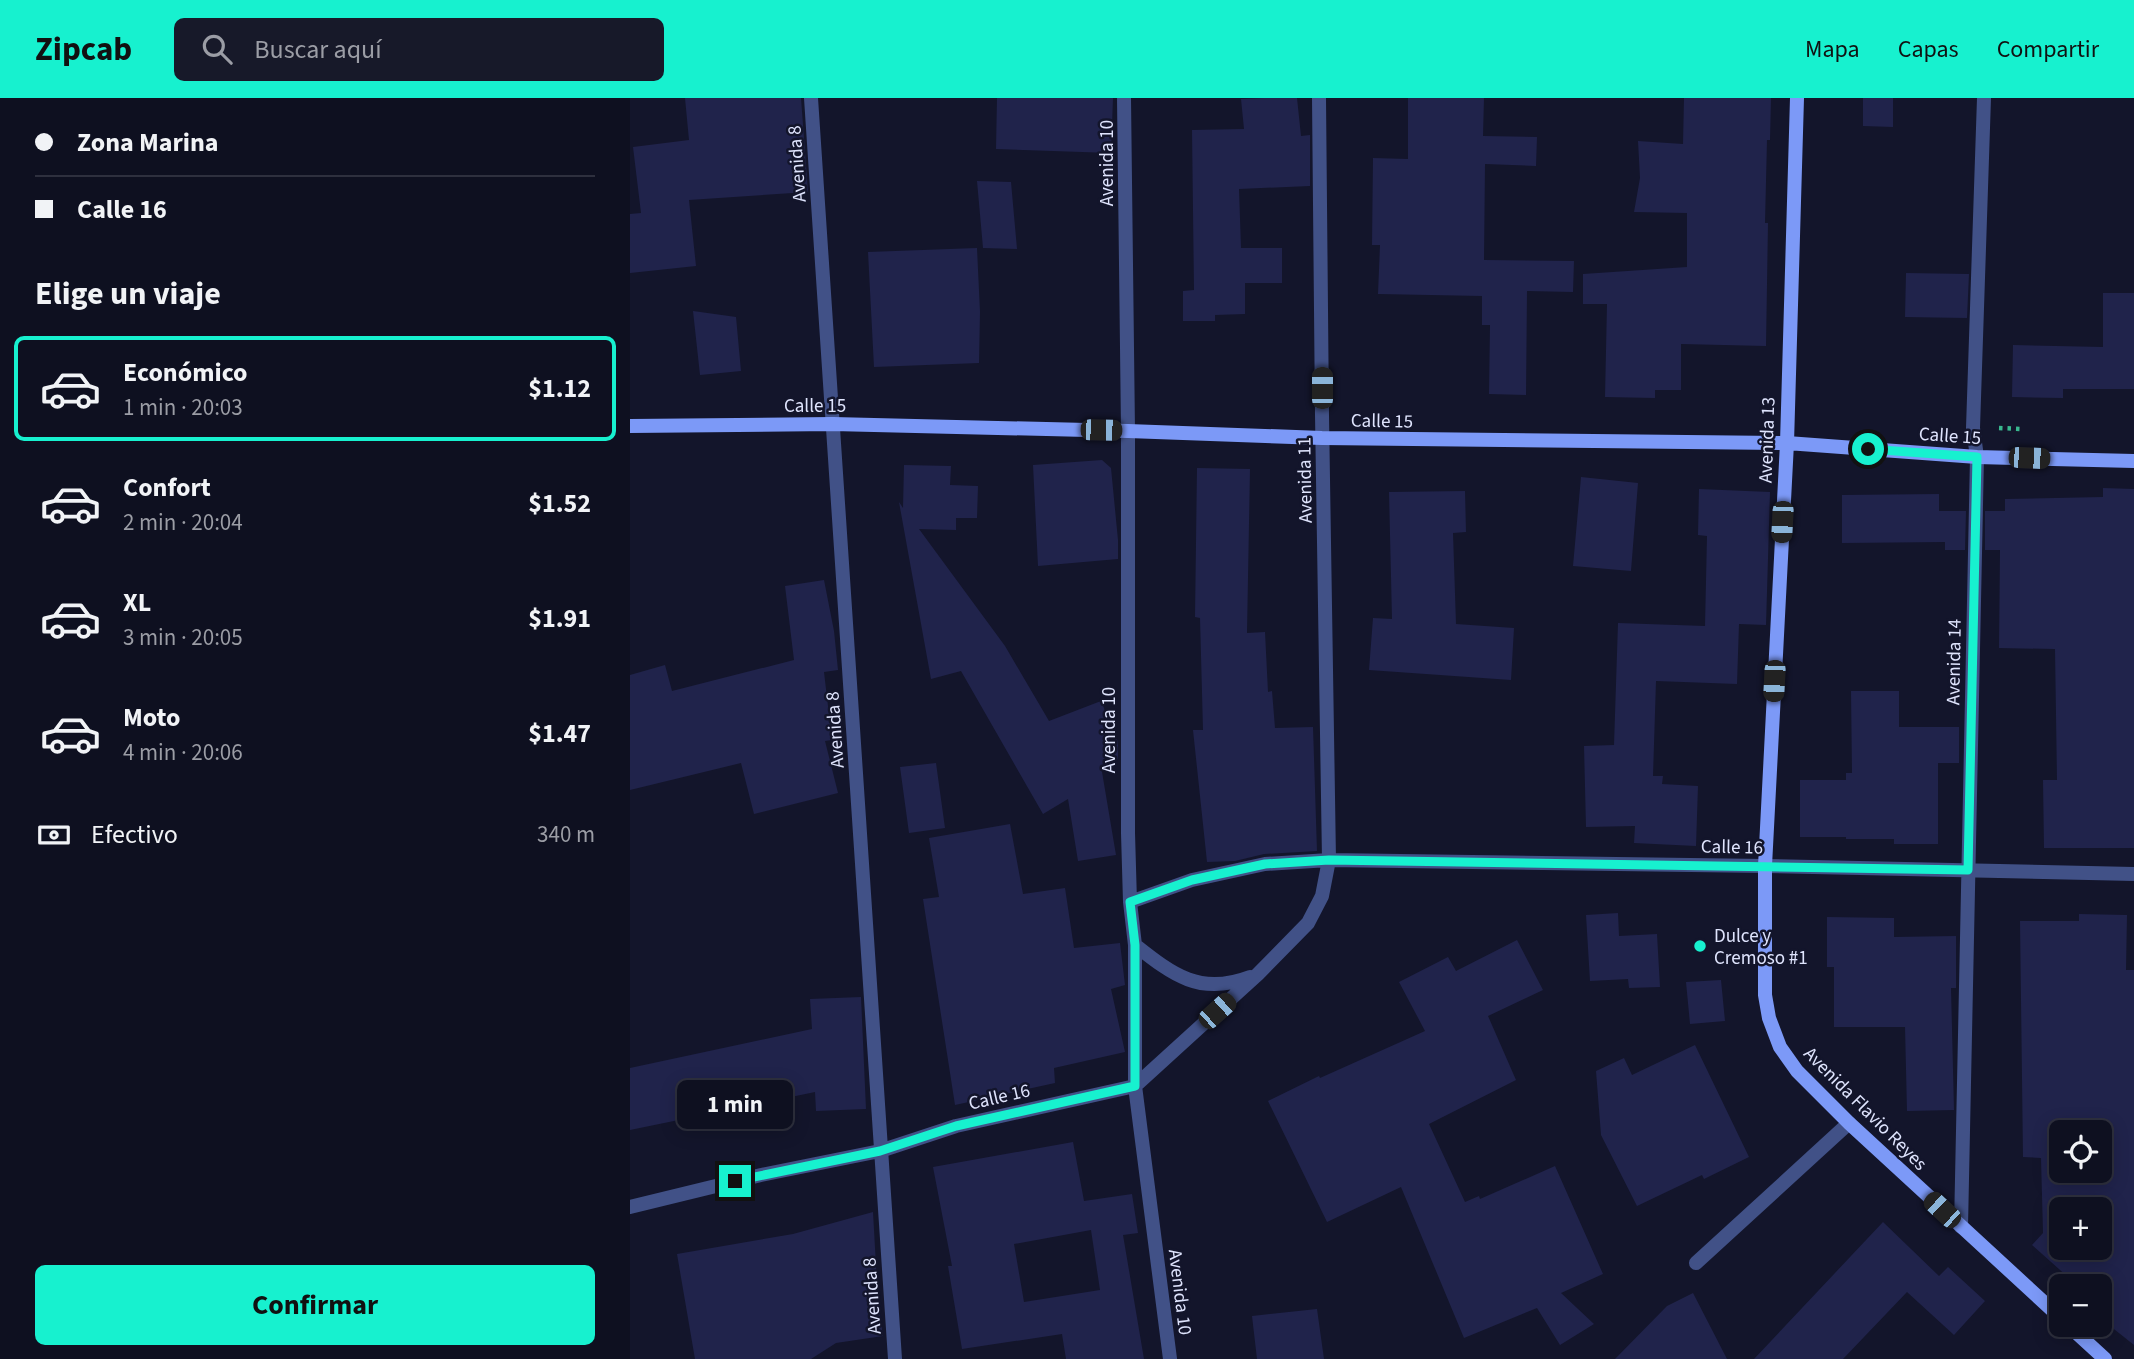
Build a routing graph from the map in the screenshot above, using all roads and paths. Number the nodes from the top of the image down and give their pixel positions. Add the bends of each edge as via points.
1 (811, 98) edge
2 (1125, 98) edge
3 (1320, 98) edge
4 (1797, 98) edge
5 (1984, 98) edge
6 (833, 424) junction
7 (630, 426) edge
8 (1128, 431) junction
9 (1322, 438) junction
10 (1787, 443) junction
11 (1977, 457) junction
12 (2134, 461) edge
13 (1329, 860) junction
14 (1765, 866) junction
15 (1968, 870) junction
16 (2134, 874) edge
17 (1130, 902) junction
18 (1135, 945) junction
19 (1258, 974) junction
20 (1135, 1086) junction
21 (1849, 1123) junction
22 (880, 1151) junction
23 (630, 1207) edge
24 (1961, 1227) junction
25 (1696, 1262) dead end
26 (2049, 1307) edge
27 (2081, 1337) edge
28 (895, 1359) edge
29 (1170, 1359) edge
30 (2105, 1359) edge

1 - 6 street, Avenida 8
2 - 8 street, Avenida 10
3 - 9 street, Avenida 11
4 - 10 street, Avenida 13
5 - 11 street, Avenida 14 via 1973,428
6 - 7 street, Calle 15
6 - 8 street, Calle 15
6 - 22 street, Avenida 8
8 - 9 street, Calle 15
8 - 17 street, Avenida 10
9 - 10 street, Calle 15
9 - 13 street, Avenida 11
10 - 11 street, Calle 15
10 - 14 street, Avenida 13
11 - 12 street, Calle 15
11 - 15 street, Avenida 14
13 - 14 street, Calle 16
13 - 17 street, Calle 16 via 1265,864 1192,880
13 - 19 street, Calle 16 via 1322,896 1308,923
14 - 15 street, Calle 16
14 - 21 street, Avenida Flavio Reyes via 1769,1018 1780,1047 1797,1071
15 - 16 street, Calle 16
15 - 24 street, Avenida 14
17 - 18 street, Avenida 10
18 - 19 street via 1164,968 1198,984 1234,983
18 - 20 street, Avenida 10
19 - 20 street, Calle 16
20 - 22 street, Calle 16 via 956,1126
20 - 29 street, Avenida 10
21 - 24 street, Avenida Flavio Reyes
21 - 25 street
22 - 23 street, Calle 16
22 - 28 street, Avenida 8
24 - 26 street, Avenida Flavio Reyes
27 - 30 street

